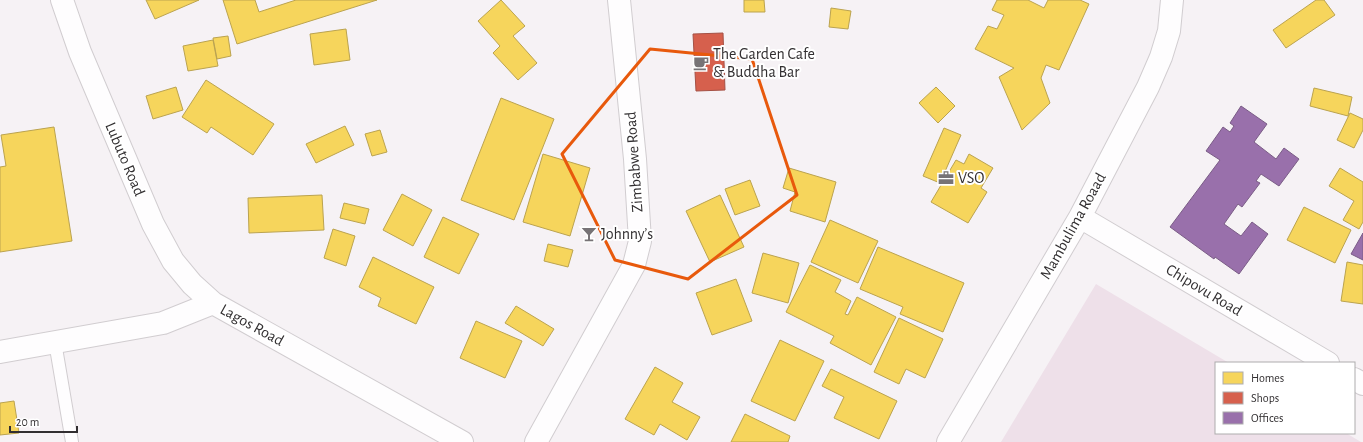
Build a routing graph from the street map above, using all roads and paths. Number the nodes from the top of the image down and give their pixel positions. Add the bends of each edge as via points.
1 (62, 0) edge
2 (619, 0) edge
3 (1172, 0) edge
4 (1080, 217) junction
5 (212, 303) junction
6 (55, 342) junction
7 (0, 352) edge
8 (1326, 362) edge
9 (72, 442) edge
10 (462, 442) edge
11 (536, 442) edge
12 (948, 442) edge

1 - 5 street, Lubuto Road via 80,52 152,224 173,261
2 - 11 street, Zimbabwe Road via 635,159 640,242 634,265
3 - 4 street, Mambulima Roaad via 1169,31 1162,57
4 - 8 street, Chipovu Road
4 - 12 street, Mambulima Roaad
5 - 6 street, Lagos Road via 162,323
5 - 10 street, Lagos Road
6 - 7 street, Lagos Road
6 - 9 lane

